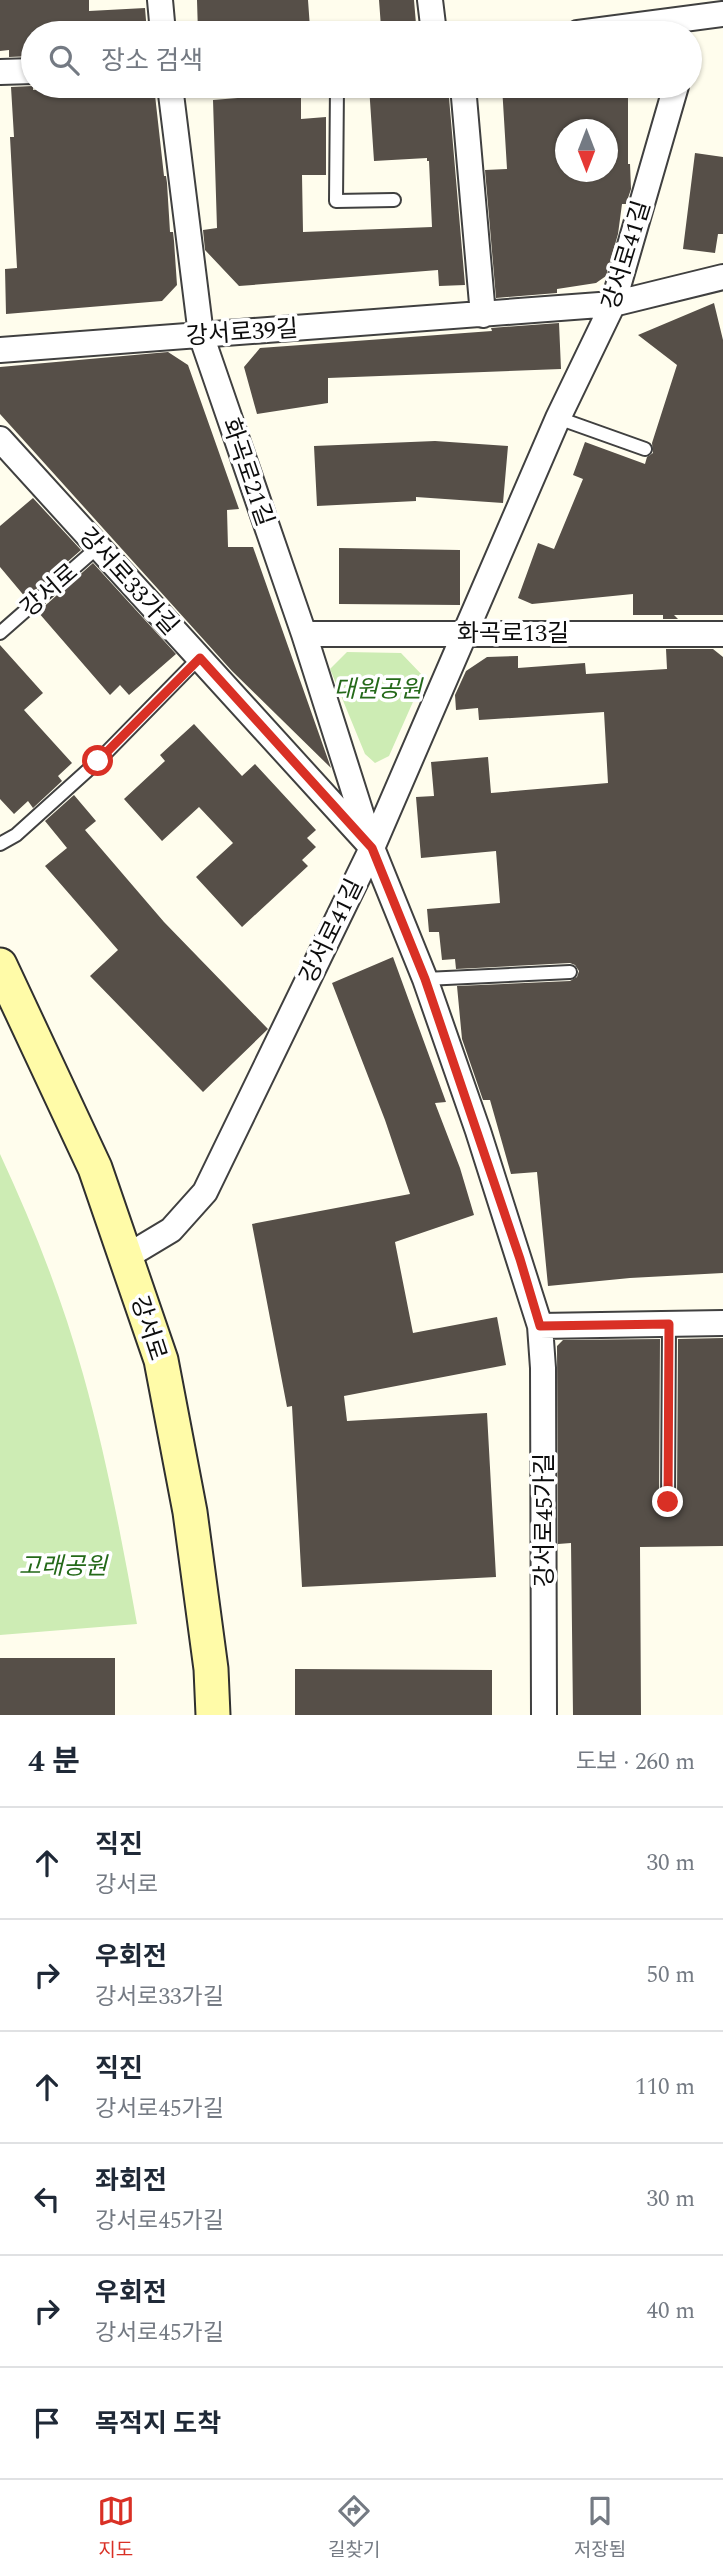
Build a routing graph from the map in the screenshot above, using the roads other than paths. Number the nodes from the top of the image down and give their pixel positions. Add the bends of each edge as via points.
1 (160, 0) edge
2 (430, 0) edge
3 (723, 14) edge
4 (695, 18) edge
5 (162, 21) edge
6 (433, 21) edge
7 (672, 21) edge
8 (21, 71) edge
9 (0, 72) edge
10 (171, 98) edge
11 (337, 98) edge
12 (464, 98) edge
13 (673, 98) edge
14 (394, 200) dead end
15 (723, 277) edge
16 (613, 304) junction
17 (483, 315) junction
18 (201, 335) junction
19 (0, 350) edge
20 (558, 418) junction
21 (0, 439) edge
22 (645, 449) dead end
23 (98, 547) junction
24 (465, 632) junction
25 (0, 633) edge
26 (304, 634) junction
27 (723, 634) edge
28 (200, 658) junction
29 (0, 844) edge
30 (372, 848) junction
31 (0, 965) edge
32 (570, 972) dead end
33 (425, 979) junction
34 (126, 1256) junction
35 (723, 1323) edge
36 (669, 1324) junction
37 (540, 1326) junction
38 (668, 1502) dead end
39 (213, 1715) edge
40 (544, 1715) edge

1 - 5 street
2 - 6 street
3 - 4 street
4 - 7 street
8 - 9 street
10 - 18 street, 화곡로21길
11 - 14 lane via 336,201
12 - 17 street
13 - 16 street, 강서로41길
15 - 16 street, 강서로39길
16 - 17 street, 강서로39길
16 - 20 street, 강서로41길
17 - 18 street, 강서로39길
18 - 19 street, 강서로39길
18 - 26 street, 화곡로21길
20 - 22 lane
20 - 24 street, 강서로41길
21 - 23 street, 강서로33가길
23 - 25 lane, 강서로
23 - 28 street, 강서로33가길
24 - 26 street, 화곡로13길
24 - 27 street, 화곡로13길
24 - 30 street, 강서로41길
26 - 30 street, 화곡로21길
28 - 29 lane via 98,761
28 - 30 street, 강서로33가길
30 - 33 street, 강서로45가길
30 - 34 street, 강서로41길 via 205,1192 171,1230
31 - 34 main road, 강서로 via 94,1168
32 - 33 lane
33 - 37 street, 강서로45가길
34 - 39 main road, 강서로 via 161,1360 186,1490
35 - 36 street
36 - 37 street
36 - 38 lane
37 - 40 street, 강서로45가길

